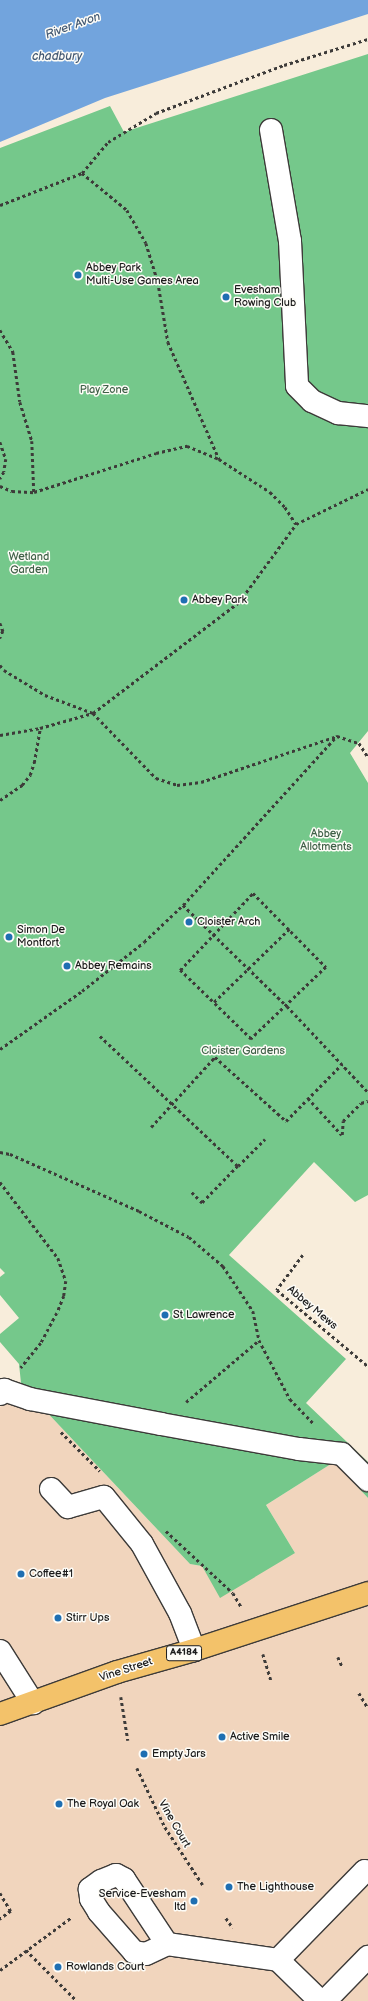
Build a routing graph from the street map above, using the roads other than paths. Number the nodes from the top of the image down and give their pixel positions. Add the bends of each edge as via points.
1 (271, 130) dead end
2 (368, 416) edge
3 (2, 1392) edge
4 (368, 1480) edge
5 (51, 1489) dead end
6 (368, 1593) edge
7 (194, 1650) junction
8 (0, 1651) edge
9 (33, 1703) junction
10 (0, 1714) edge
11 (368, 1872) edge
12 (167, 1944) dead end
13 (368, 1957) edge
14 (278, 1960) junction
15 (320, 2001) edge
16 (326, 2001) edge

1 - 2 lane via 290,241 297,386 312,401 338,413
3 - 4 lane via 161,1424 299,1449 342,1454
5 - 7 lane via 68,1507 104,1497 142,1544 180,1613
6 - 7 main road, Vine Street / A4184
7 - 9 main road, Vine Street / A4184 via 117,1672
8 - 9 lane
9 - 10 main road, Vine Street / A4184
11 - 14 lane via 365,1871
12 - 14 lane
13 - 16 lane
14 - 15 lane

